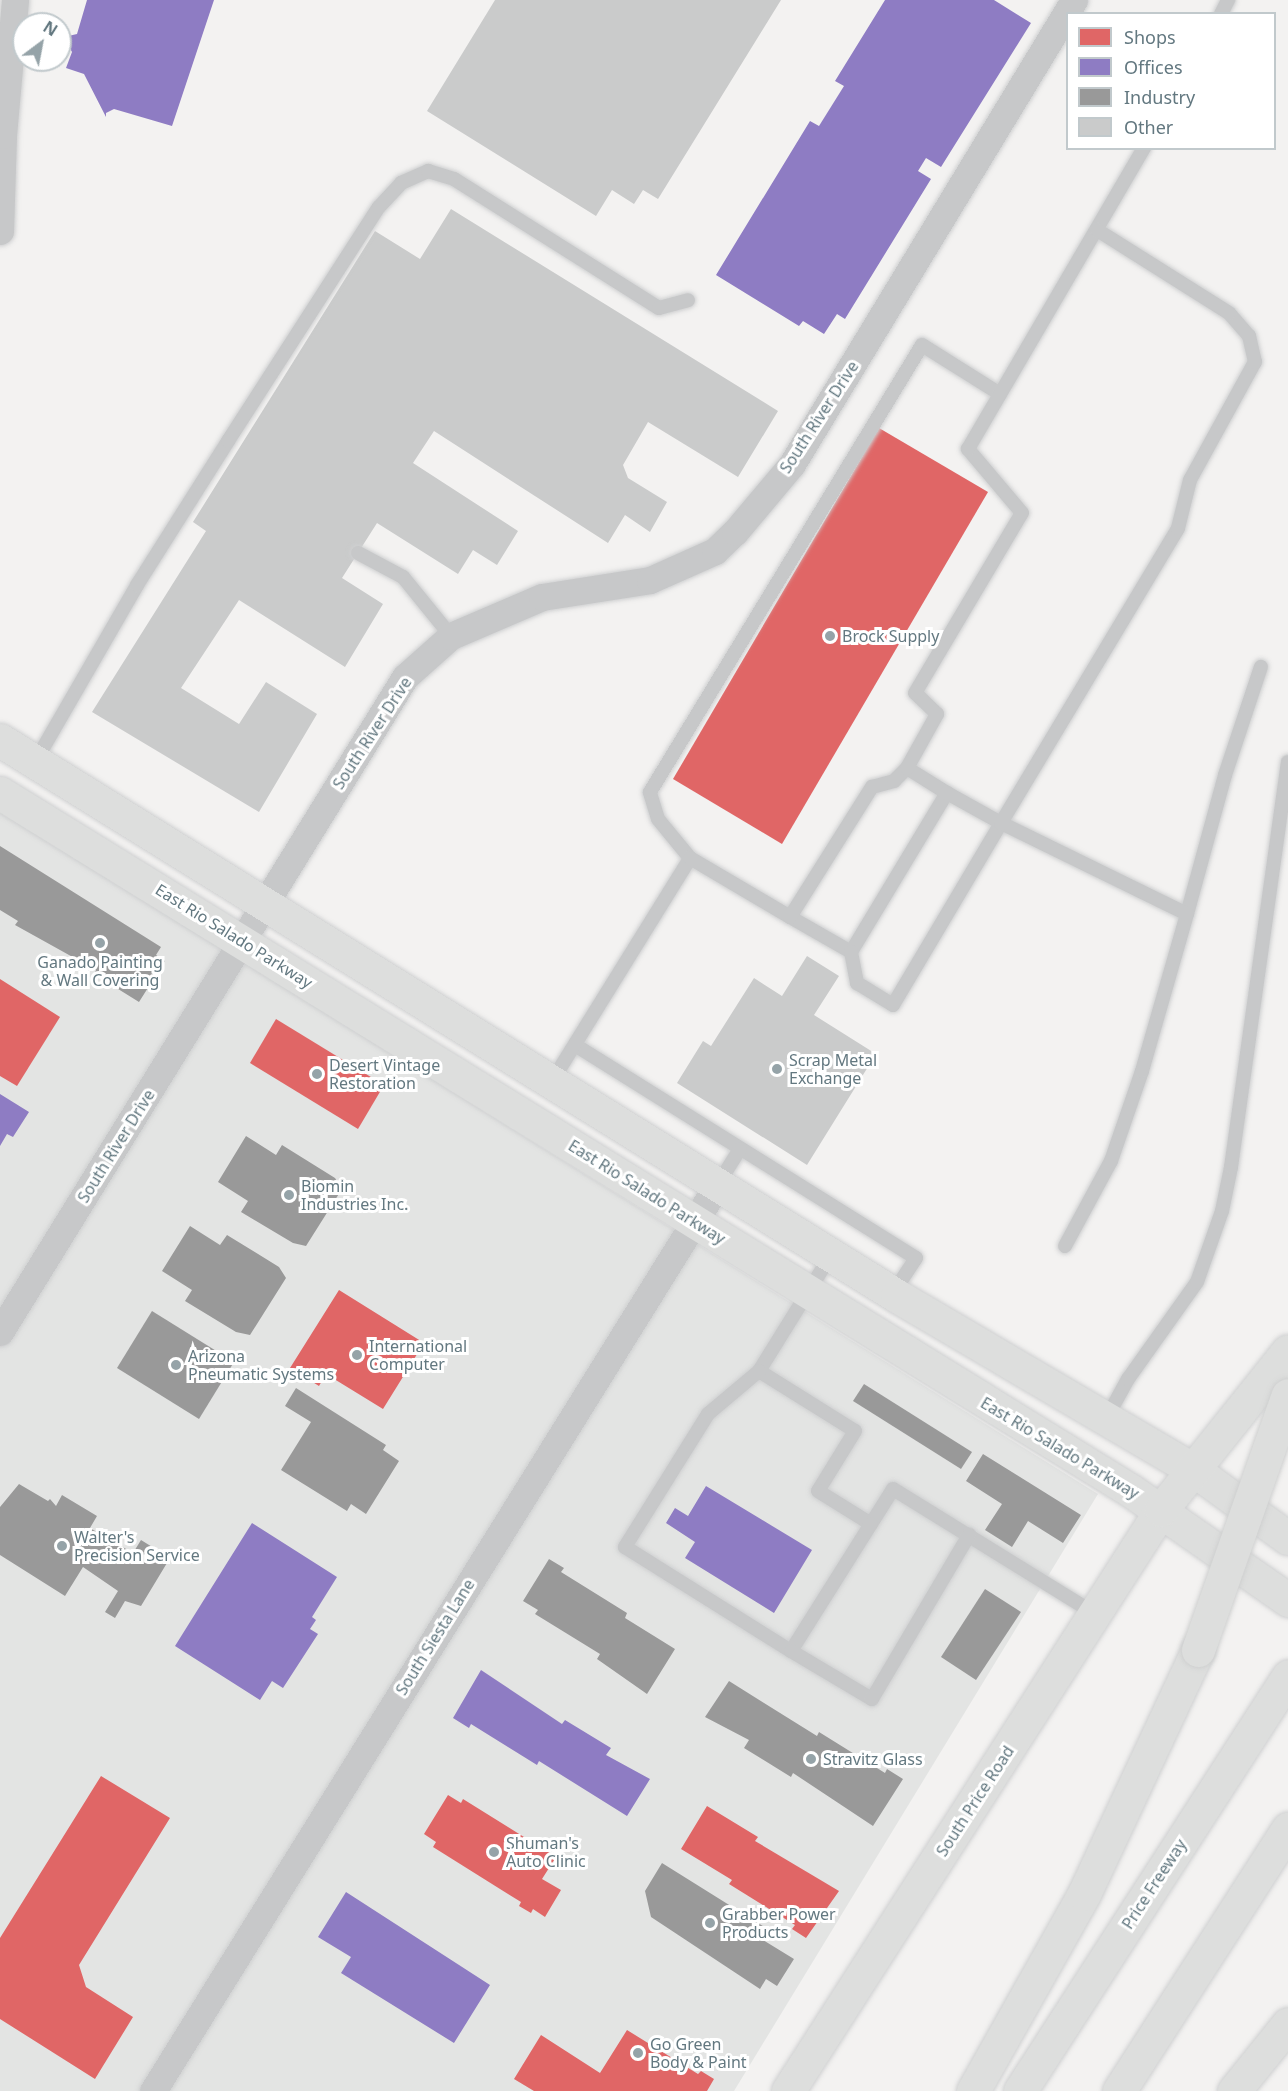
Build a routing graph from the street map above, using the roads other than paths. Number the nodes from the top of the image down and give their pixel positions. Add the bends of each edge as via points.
1 (15, 0) edge
2 (1066, 13) edge
3 (1143, 150) edge
4 (1097, 230) junction
5 (0, 231) edge
6 (688, 300) dead end
7 (1000, 394) junction
8 (358, 553) dead end
9 (451, 636) junction
10 (1261, 667) dead end
11 (0, 740) edge
12 (35, 762) junction
13 (1288, 762) edge
14 (907, 768) junction
15 (0, 793) edge
16 (947, 793) junction
17 (1001, 823) junction
18 (690, 858) junction
19 (266, 905) junction
20 (1187, 914) junction
21 (790, 917) junction
22 (243, 942) junction
23 (851, 952) junction
24 (575, 1045) junction
25 (552, 1081) junction
26 (740, 1149) junction
27 (718, 1184) junction
28 (695, 1221) junction
29 (1065, 1246) dead end
30 (831, 1255) junction
31 (808, 1292) junction
32 (893, 1293) junction
33 (0, 1332) edge
34 (1288, 1351) edge
35 (759, 1371) junction
36 (1288, 1395) edge
37 (1106, 1419) junction
38 (1288, 1453) edge
39 (1194, 1470) junction
40 (1161, 1510) junction
41 (871, 1524) junction
42 (969, 1535) junction
43 (1288, 1538) edge
44 (1288, 1600) edge
45 (1095, 1614) junction
46 (1197, 1650) junction
47 (791, 1652) junction
48 (1282, 1686) edge
49 (1288, 1829) edge
50 (1288, 2024) edge
51 (153, 2091) edge
52 (788, 2091) edge
53 (974, 2091) edge
54 (1020, 2091) edge
55 (1119, 2091) edge
56 (1234, 2091) edge

1 - 5 street via 3,135
2 - 9 street, South River Drive via 792,464 735,532 715,551 650,580 542,597
3 - 4 lane
4 - 7 lane
4 - 17 lane via 1229,313 1248,336 1255,362 1190,480 1178,528
6 - 12 lane via 659,308 454,179 428,171 401,183 379,207 228,441 137,585
7 - 14 lane via 968,448 1022,513 915,693 937,714
7 - 18 lane via 922,345 650,792 658,819
8 - 9 lane via 403,577
9 - 19 street, South River Drive via 405,677
10 - 20 lane via 1225,775
11 - 12 main road
12 - 19 main road
13 - 37 lane via 1232,1167 1222,1211 1197,1282 1128,1379
14 - 16 lane
14 - 21 lane via 894,781 872,787
15 - 22 main road, East Rio Salado Parkway
16 - 17 lane
16 - 23 lane
17 - 20 lane
17 - 23 lane via 893,1005 857,983
18 - 21 lane
18 - 24 lane
19 - 22 street, South River Drive
19 - 25 main road
20 - 29 lane via 1111,1161
21 - 23 lane
22 - 28 main road, East Rio Salado Parkway
22 - 33 street, South River Drive
24 - 25 lane
24 - 26 lane
25 - 27 main road
26 - 27 lane
26 - 32 lane via 916,1258
27 - 28 street, South Siesta Lane
27 - 30 main road
28 - 31 main road, East Rio Salado Parkway
28 - 51 street, South Siesta Lane
30 - 31 lane
30 - 32 main road
31 - 35 lane
31 - 40 main road, East Rio Salado Parkway
32 - 37 main road
34 - 39 main road, South Price Road
35 - 41 lane via 855,1431 818,1491
35 - 47 lane via 708,1414 625,1547
36 - 46 main road, bridge
37 - 39 main road
38 - 46 main road, bridge
39 - 40 main road, South Price Road
39 - 43 main road
40 - 44 main road, East Rio Salado Parkway
40 - 45 main road, South Price Road
41 - 42 lane via 893,1488
41 - 47 lane
42 - 45 lane
42 - 47 lane via 872,1699
45 - 52 main road, South Price Road
46 - 53 main road via 1084,1894
48 - 54 main road, Price Freeway
49 - 55 main road
50 - 56 main road

